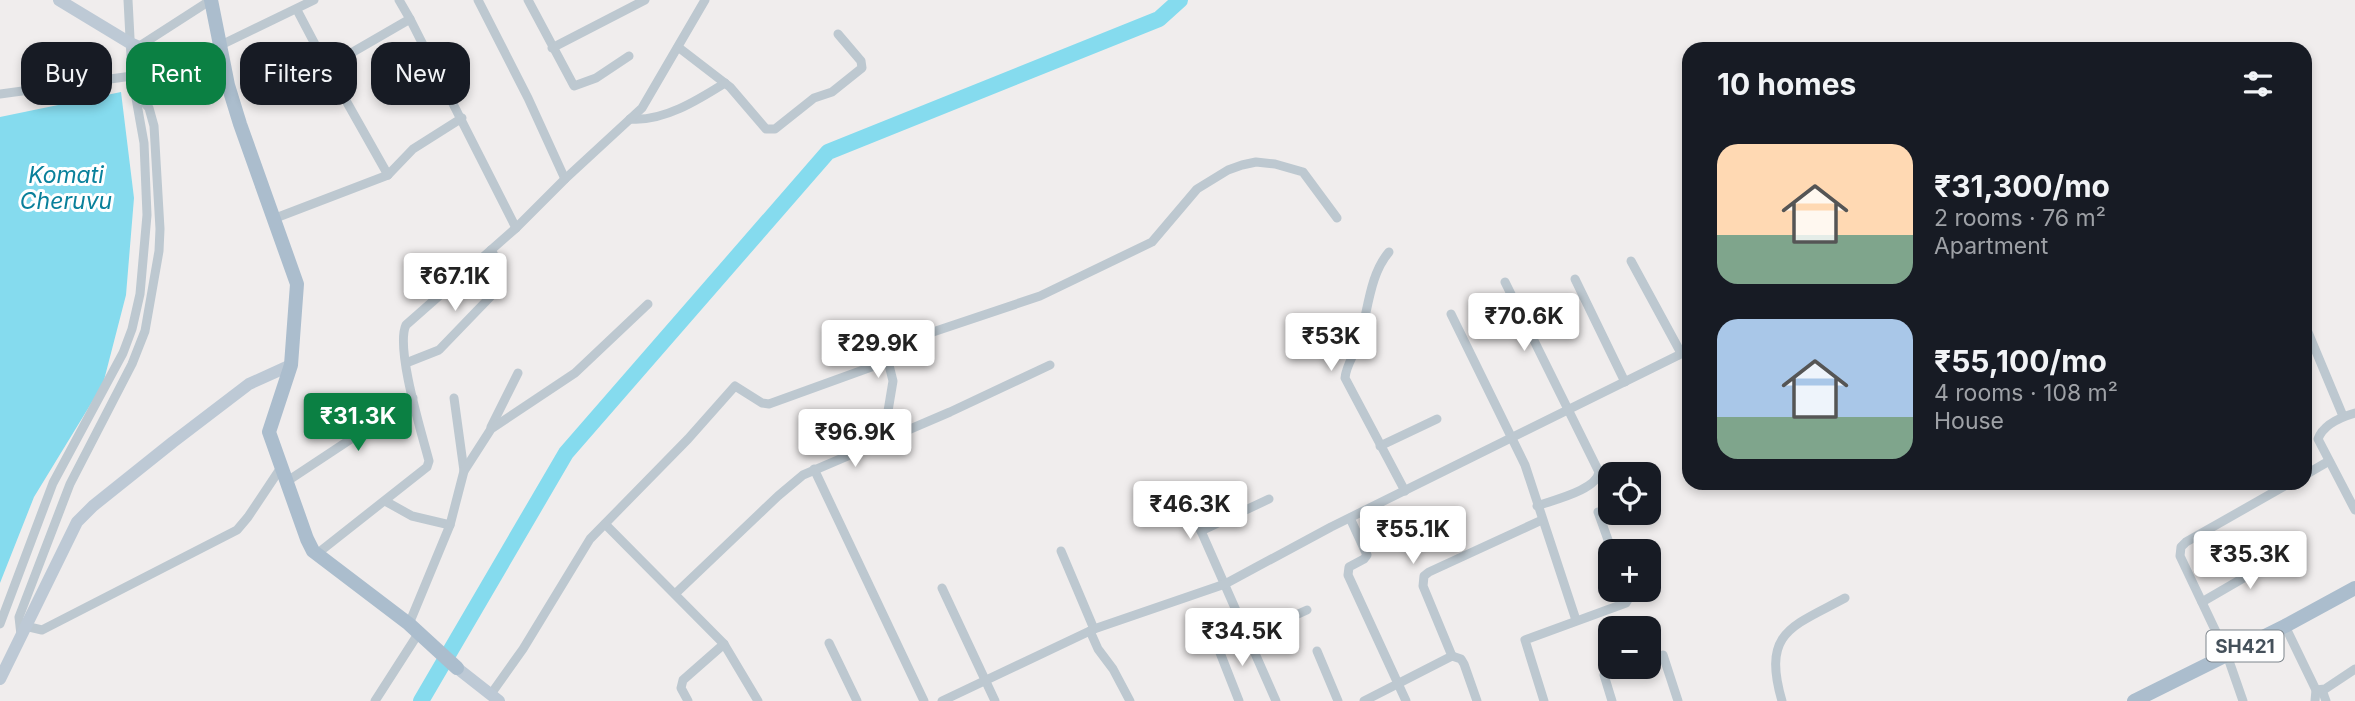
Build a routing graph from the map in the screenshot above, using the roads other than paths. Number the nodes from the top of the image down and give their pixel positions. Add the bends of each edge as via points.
1 (60, 0) edge
2 (128, 0) edge
3 (211, 0) edge
4 (314, 0) edge
5 (399, 0) edge
6 (478, 0) edge
7 (528, 0) edge
8 (645, 0) edge
9 (705, 0) edge
10 (297, 10) junction
11 (410, 19) junction
12 (838, 34) dead end
13 (129, 42) edge
14 (134, 42) edge
15 (139, 42) edge
16 (220, 42) edge
17 (314, 42) edge
18 (422, 42) edge
19 (226, 43) edge
20 (678, 47) junction
21 (552, 48) junction
22 (357, 50) edge
23 (629, 56) dead end
24 (226, 74) edge
25 (126, 77) edge
26 (725, 83) junction
27 (228, 85) joint
28 (0, 94) edge
29 (138, 105) edge
30 (146, 105) edge
31 (348, 105) edge
32 (455, 105) edge
33 (462, 118) junction
34 (630, 119) junction
35 (388, 175) junction
36 (565, 179) junction
37 (1337, 218) dead end
38 (273, 219) junction
39 (516, 228) junction
40 (491, 250) junction
41 (1389, 251) dead end
42 (1631, 261) dead end
43 (1575, 279) dead end
44 (1505, 282) dead end
45 (648, 304) dead end
46 (1451, 314) dead end
47 (2312, 342) edge
48 (1682, 346) edge
49 (1682, 353) edge
50 (888, 361) junction
51 (406, 363) junction
52 (290, 365) junction
53 (1050, 365) dead end
54 (517, 373) dead end
55 (1625, 382) junction
56 (413, 398) junction
57 (454, 398) dead end
58 (1569, 410) junction
59 (2355, 413) edge
60 (2343, 416) junction
61 (1437, 419) dead end
62 (491, 429) junction
63 (1513, 438) junction
64 (883, 441) junction
65 (1381, 446) junction
66 (2329, 461) junction
67 (282, 466) junction
68 (814, 469) junction
69 (464, 471) junction
70 (2312, 471) edge
71 (286, 482) junction
72 (1180, 487) dead end
73 (2278, 490) edge
74 (1405, 491) junction
75 (1269, 499) dead end
76 (385, 501) junction
77 (1537, 506) junction
78 (2355, 510) edge
79 (1350, 518) junction
80 (1542, 520) junction
81 (605, 524) junction
82 (450, 525) junction
83 (1201, 531) junction
84 (1061, 551) dead end
85 (318, 553) junction
86 (2283, 555) dead end
87 (1225, 584) junction
88 (942, 588) dead end
89 (2355, 588) edge
90 (675, 594) junction
91 (1845, 598) dead end
92 (1627, 602) edge
93 (2202, 602) junction
94 (1307, 610) dead end
95 (1576, 620) junction
96 (0, 624) edge
97 (2285, 626) junction
98 (23, 630) junction
99 (1092, 630) junction
100 (416, 631) junction
101 (1249, 636) junction
102 (829, 643) dead end
103 (724, 644) junction
104 (1217, 645) dead end
105 (1317, 651) dead end
106 (1664, 654) dead end
107 (2227, 655) junction
108 (1452, 656) junction
109 (457, 668) joint
110 (2355, 668) edge
111 (0, 678) edge
112 (1605, 679) edge
113 (984, 680) junction
114 (1398, 684) junction
115 (2319, 690) junction
116 (495, 698) edge
117 (375, 701) edge
118 (688, 701) edge
119 (758, 701) edge
120 (857, 701) edge
121 (924, 701) edge
122 (942, 701) edge
123 (995, 701) edge
124 (1130, 701) edge
125 (1239, 701) edge
126 (1276, 701) edge
127 (1338, 701) edge
128 (1364, 701) edge
129 (1406, 701) edge
130 (1477, 701) edge
131 (1544, 701) edge
132 (1612, 701) edge
133 (1678, 701) edge
134 (1782, 701) edge
135 (2134, 701) edge
136 (2243, 701) edge
137 (2315, 701) edge
138 (2326, 701) edge

1 - 13 street
2 - 14 street
3 - 15 street
3 - 16 main road
4 - 10 street
5 - 11 street
6 - 36 street
7 - 21 street
8 - 21 street
9 - 20 street
10 - 17 street
10 - 19 street
11 - 18 street
11 - 22 street
12 - 26 street via 862,68 775,129 766,129
20 - 26 street
20 - 34 street via 642,108
21 - 23 street via 574,86 596,78
24 - 27 main road
25 - 28 street
26 - 34 street via 663,114
27 - 38 main road
29 - 96 street via 147,215 132,329 53,484
30 - 98 street via 154,127 160,229 145,331 55,517 22,608 19,624
31 - 35 street
32 - 33 street
33 - 35 street via 413,149
33 - 39 street
34 - 36 street
35 - 38 street
36 - 39 street
37 - 50 street via 1303,172 1275,164 1242,165 1198,189 1152,242 1040,296 915,338 905,352
38 - 52 main road via 297,284
39 - 40 street
40 - 51 street via 406,325 402,338
40 - 51 street via 496,260 494,293 439,351
41 - 65 street via 1380,265 1345,378
42 - 48 street
43 - 55 street
44 - 58 street
45 - 62 street via 575,373
46 - 63 street
47 - 60 street
49 - 55 street
50 - 64 street via 893,381
50 - 81 street via 769,404 735,386
51 - 56 street
52 - 67 main road via 269,432
52 - 98 street via 249,384 93,506 77,522
53 - 64 street
54 - 62 street
55 - 58 street
56 - 71 street
56 - 76 street via 429,461 424,471
57 - 69 street
58 - 63 street
58 - 77 street via 1599,476 1588,487
59 - 60 street
60 - 66 street via 2319,435
61 - 65 street
62 - 69 street
63 - 74 street
63 - 77 street
64 - 68 street
65 - 74 street
66 - 70 street
66 - 78 street
67 - 71 main road
67 - 98 street via 237,530 42,630
68 - 90 street via 778,496
68 - 121 street
69 - 82 street
71 - 85 main road via 307,539
72 - 83 street
73 - 93 street via 2181,547 2180,555
74 - 79 street
75 - 83 street
76 - 82 street via 412,516
76 - 85 street
77 - 80 street
79 - 87 street
79 - 114 street via 1367,555 1349,568 1348,575
80 - 95 street
80 - 108 street via 1424,576 1423,586
81 - 90 street
81 - 116 street via 590,539
82 - 100 street
83 - 87 street
84 - 99 street
85 - 100 main road
86 - 93 street
87 - 99 street
87 - 101 street
88 - 113 street
89 - 97 main road, SH421
90 - 103 street
91 - 134 street via 1787,630 1780,641 1775,658
92 - 95 street
93 - 107 street
94 - 101 street
95 - 131 street via 1524,642
97 - 107 main road, SH421
97 - 115 street
98 - 111 street
99 - 113 street
99 - 124 street via 1098,649
100 - 109 main road
100 - 117 street
101 - 126 street
102 - 120 street
103 - 118 street via 684,680 681,688
103 - 119 street
104 - 125 street
105 - 127 street
106 - 133 street
107 - 135 main road, SH421
107 - 136 street
108 - 114 street
108 - 130 street via 1464,664
109 - 116 street
110 - 115 street
112 - 132 street
113 - 122 street
113 - 123 street
114 - 128 street
114 - 129 street
115 - 137 street
115 - 138 street

